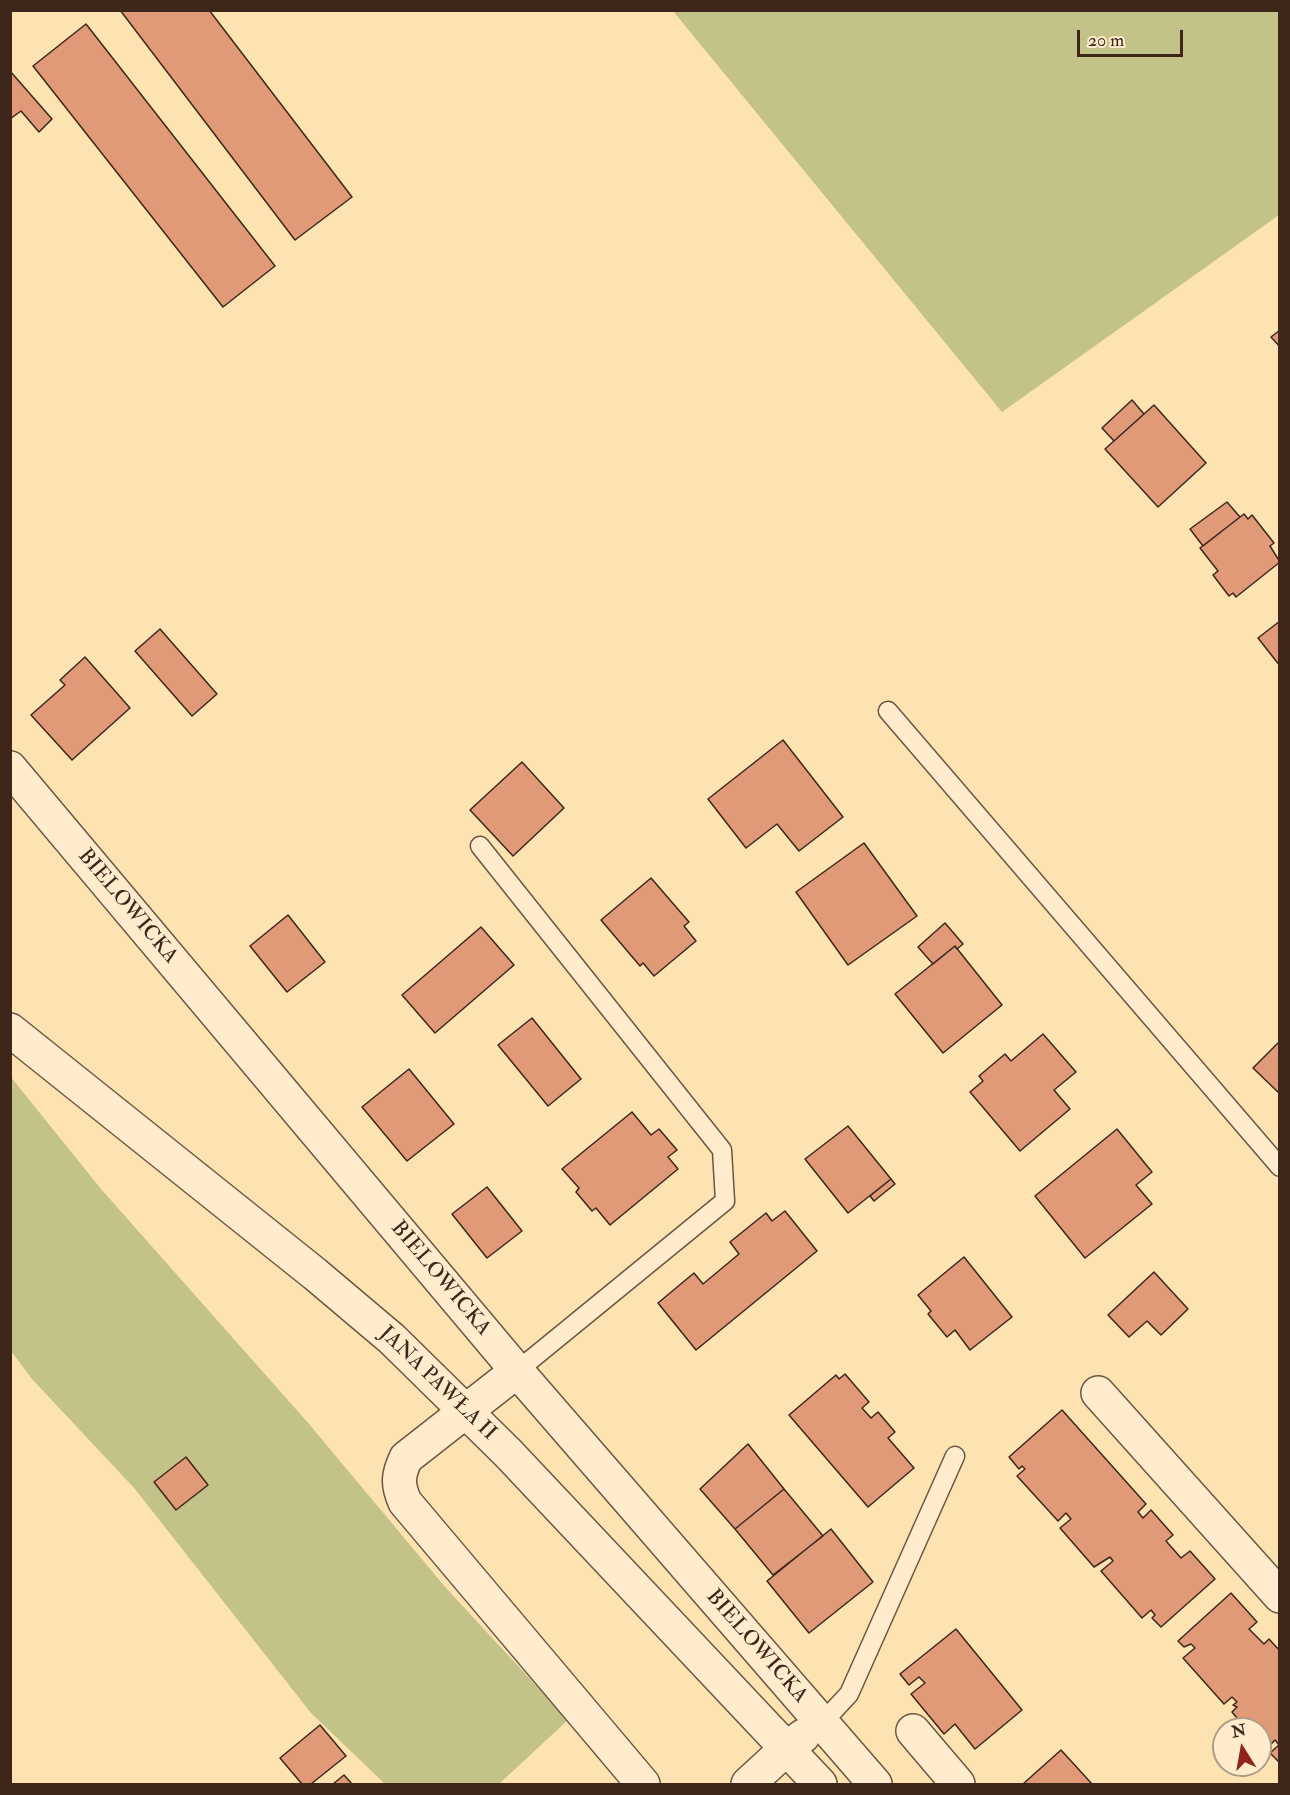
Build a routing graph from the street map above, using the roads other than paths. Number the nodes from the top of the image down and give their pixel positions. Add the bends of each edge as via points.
1 (888, 711) dead end
2 (10, 768) edge
3 (480, 846) dead end
4 (10, 1030) edge
5 (1280, 1167) edge
6 (517, 1371) junction
7 (1098, 1393) dead end
8 (468, 1411) junction
9 (955, 1456) dead end
10 (1280, 1596) edge
11 (822, 1723) junction
12 (913, 1731) dead end
13 (786, 1749) junction
14 (643, 1785) edge
15 (748, 1785) edge
16 (820, 1785) edge
17 (875, 1785) edge
18 (958, 1785) edge

1 - 5 lane
2 - 6 street, BIELOWICKA
3 - 6 lane via 722,1150 725,1201
4 - 8 street, JANA PAWŁA II via 315,1274
6 - 8 street
6 - 11 street, BIELOWICKA
7 - 10 street
8 - 13 street, JANA PAWŁA II
8 - 14 street via 406,1458 398,1488 405,1502 486,1601
9 - 11 lane via 849,1694
11 - 13 street
11 - 17 street, BIELOWICKA
12 - 18 street
13 - 15 street
13 - 16 street, JANA PAWŁA II

